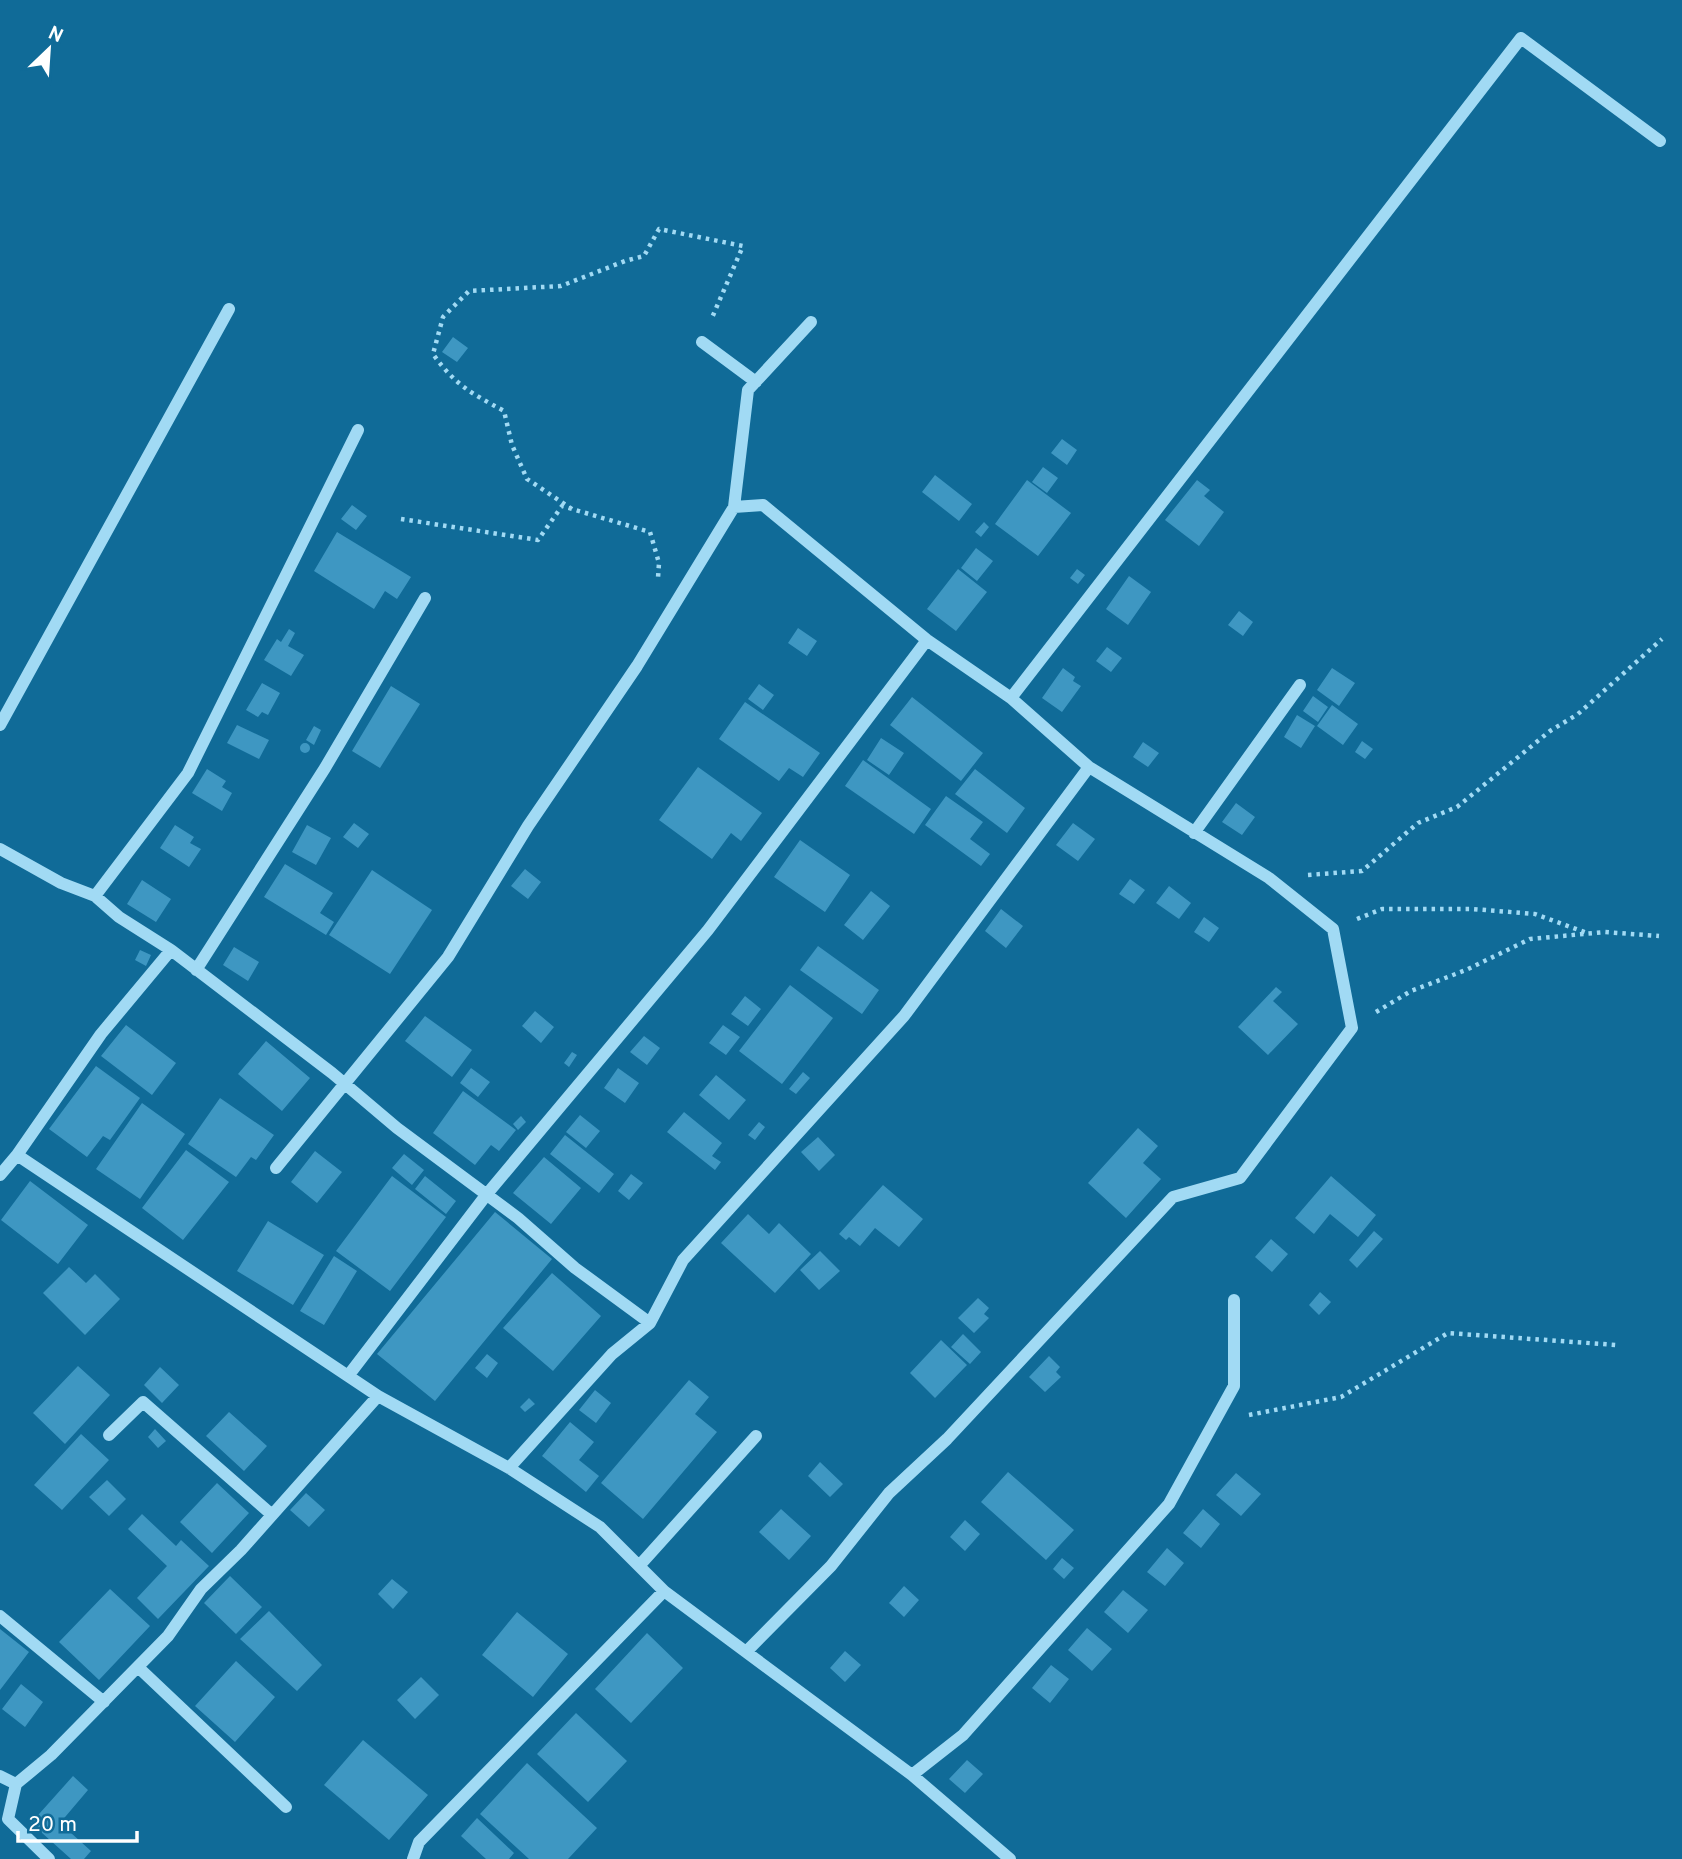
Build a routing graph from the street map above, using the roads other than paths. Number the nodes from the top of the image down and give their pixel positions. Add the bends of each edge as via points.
1 (1660, 141) dead end
2 (229, 309) dead end
3 (811, 322) dead end
4 (702, 342) road end
5 (756, 382) junction
6 (358, 430) dead end
7 (734, 507) junction
8 (425, 598) dead end
9 (927, 640) junction
10 (1300, 685) dead end
11 (1011, 698) junction
12 (0, 725) edge
13 (1089, 767) junction
14 (1194, 833) junction
15 (0, 849) edge
16 (95, 896) junction
17 (170, 950) junction
18 (196, 970) junction
19 (346, 1085) junction
20 (17, 1155) junction
21 (276, 1168) dead end
22 (0, 1175) edge
23 (487, 1195) junction
24 (1234, 1300) dead end
25 (649, 1324) junction
26 (348, 1376) junction
27 (378, 1395) junction
28 (109, 1436) dead end
29 (756, 1436) dead end
30 (509, 1468) junction
31 (271, 1514) junction
32 (639, 1566) junction
33 (664, 1591) junction
34 (0, 1616) edge
35 (746, 1652) junction
36 (139, 1668) junction
37 (104, 1702) junction
38 (912, 1775) junction
39 (0, 1776) edge
40 (16, 1784) junction
41 (286, 1807) dead end
42 (49, 1859) edge
43 (413, 1859) edge
44 (1010, 1859) edge

1 - 11 street via 1521,38
2 - 12 street
3 - 5 street
4 - 5 street
5 - 7 street via 748,390
6 - 16 street via 188,773
7 - 9 street via 763,505
7 - 19 street via 638,666 528,826 448,957
8 - 18 street via 325,768
9 - 11 street
9 - 23 street via 708,930
10 - 14 street
11 - 13 street
13 - 14 street
13 - 25 street via 904,1016 683,1260
14 - 35 street via 1269,878 1333,929 1352,1028 1240,1178 1173,1197 947,1439 889,1493 831,1566
15 - 16 street
16 - 17 street
17 - 18 street
17 - 20 street via 101,1034
18 - 19 street
19 - 21 street
19 - 23 street
20 - 22 street
20 - 26 street
23 - 25 street
23 - 26 street
24 - 38 street via 1234,1386 1169,1504 963,1735
25 - 30 street via 612,1354
26 - 27 street
27 - 30 street
27 - 31 street
28 - 31 street via 143,1402
29 - 32 street
30 - 32 street via 600,1527
31 - 36 street via 201,1589
32 - 33 street
33 - 35 street
33 - 43 street via 419,1842
34 - 37 street
35 - 38 street
36 - 37 street
36 - 41 street
37 - 40 street
38 - 44 street
39 - 40 street
40 - 42 street via 8,1819

